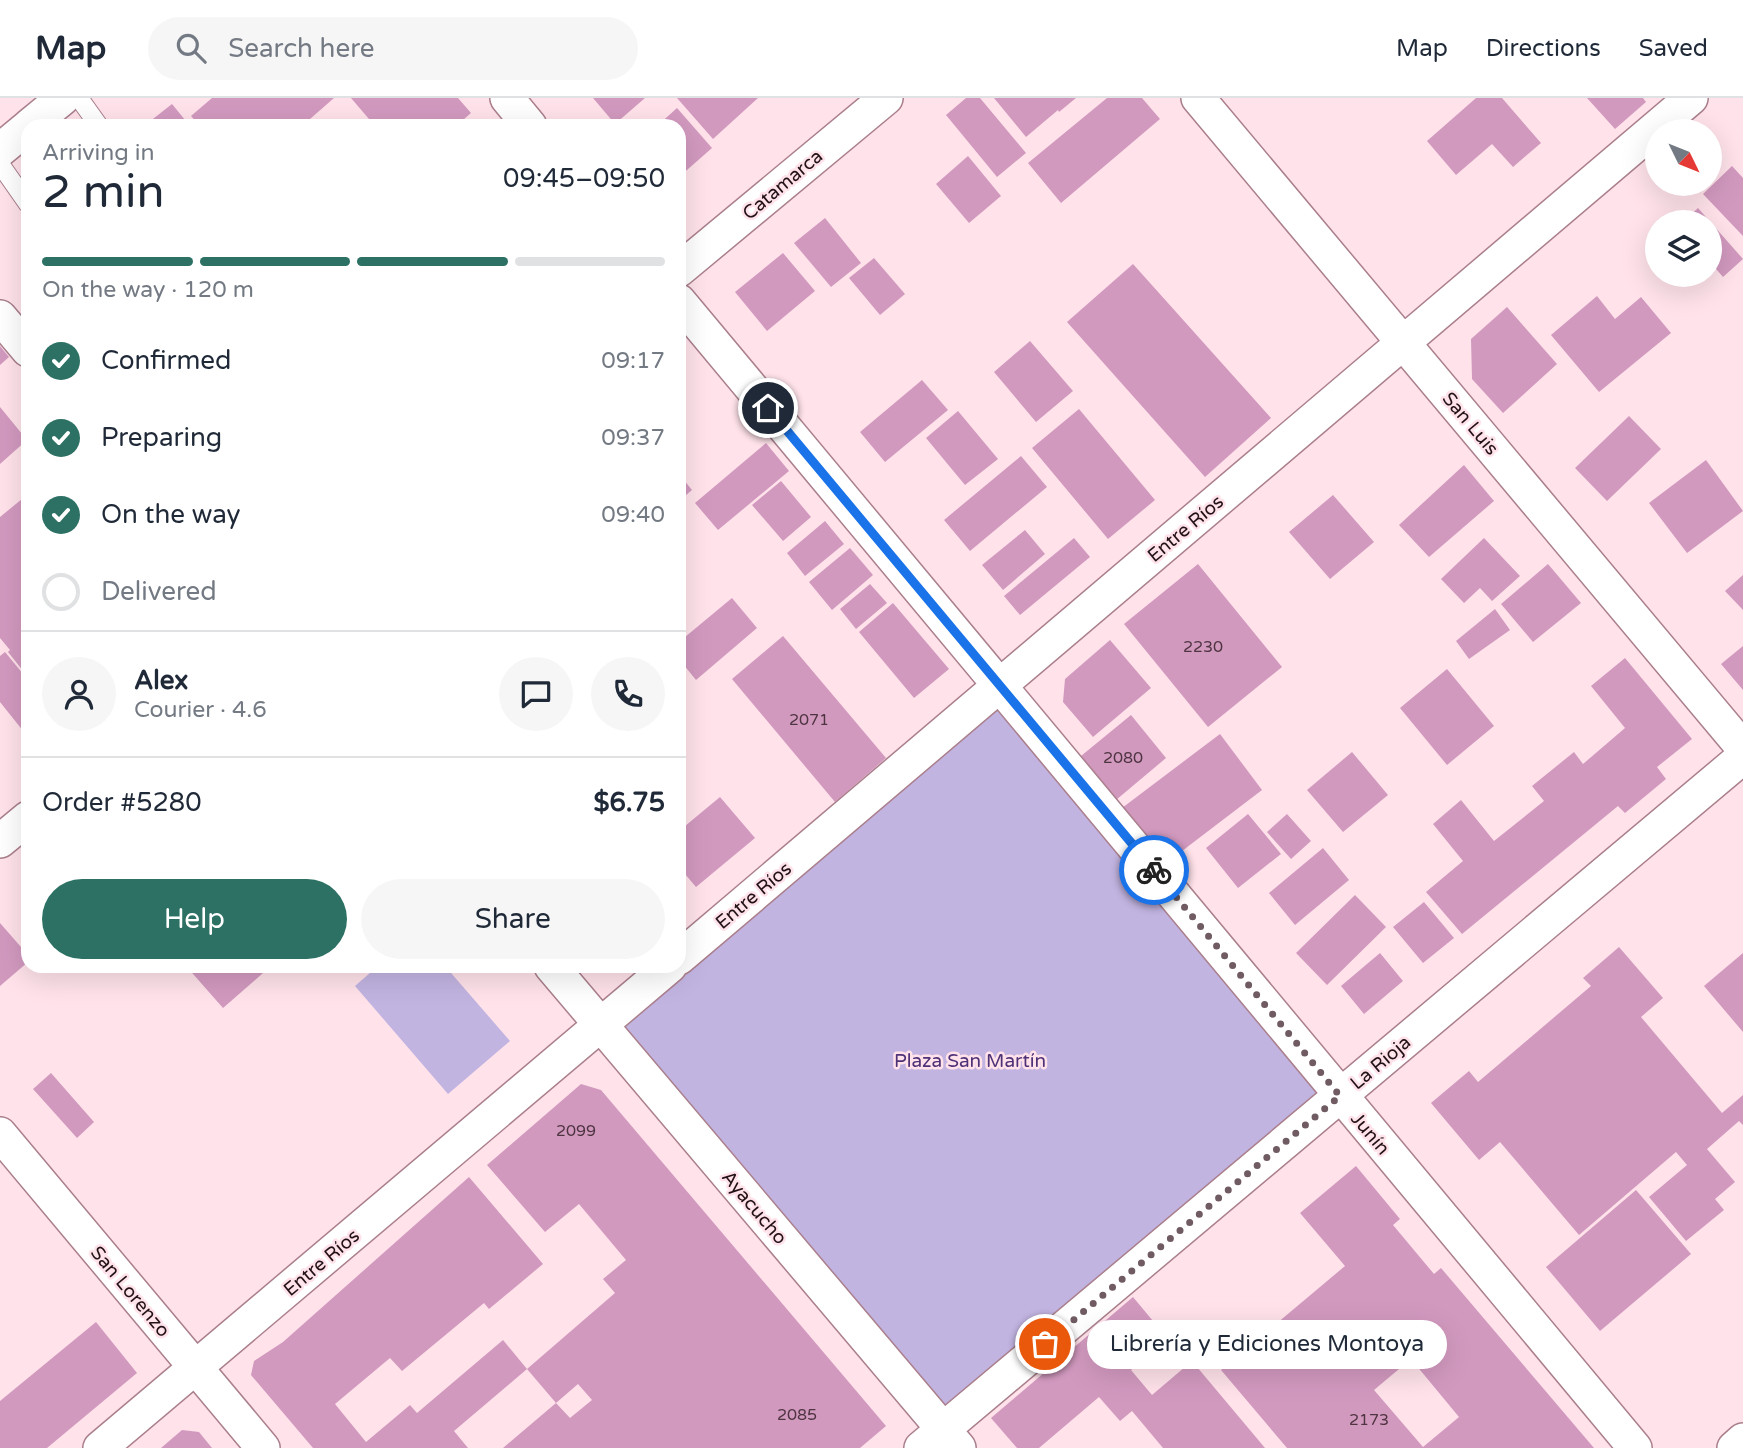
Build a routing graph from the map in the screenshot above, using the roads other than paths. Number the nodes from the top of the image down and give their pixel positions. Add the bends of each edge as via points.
1 (62, 98) edge
2 (79, 98) edge
3 (506, 98) edge
4 (886, 98) edge
5 (1198, 98) edge
6 (1691, 98) edge
7 (36, 119) edge
8 (94, 119) edge
9 (524, 119) edge
10 (21, 132) edge
11 (0, 150) edge
12 (0, 164) edge
13 (21, 194) edge
14 (686, 264) edge
15 (686, 309) edge
16 (0, 317) edge
17 (21, 340) edge
18 (1404, 343) junction
19 (1001, 685) junction
20 (1743, 748) edge
21 (1743, 757) edge
22 (21, 824) edge
23 (0, 841) edge
24 (686, 952) edge
25 (557, 973) edge
26 (662, 973) edge
27 (600, 1025) junction
28 (1340, 1096) junction
29 (0, 1134) edge
30 (196, 1369) junction
31 (1743, 1440) edge
32 (941, 1442) edge
33 (100, 1448) edge
34 (263, 1448) edge
35 (1635, 1448) edge
36 (1734, 1448) edge

1 - 7 street
2 - 8 lane
3 - 9 street
4 - 14 street, Catamarca
5 - 18 street, San Luis
6 - 18 street, Entre Ríos
10 - 11 street
12 - 13 lane
15 - 19 street, Junín
16 - 17 street
18 - 19 street, Entre Ríos
18 - 20 street, San Luis
19 - 24 street, Entre Ríos
19 - 28 street, Junín
21 - 28 street, La Rioja
22 - 23 street
25 - 27 street, Ayacucho
26 - 27 street, Entre Ríos
27 - 30 street, Entre Ríos
27 - 32 street, Ayacucho
28 - 32 street, La Rioja
28 - 35 street, Junín
29 - 30 street, San Lorenzo
30 - 33 street, Entre Ríos
30 - 34 street, San Lorenzo
31 - 36 street

